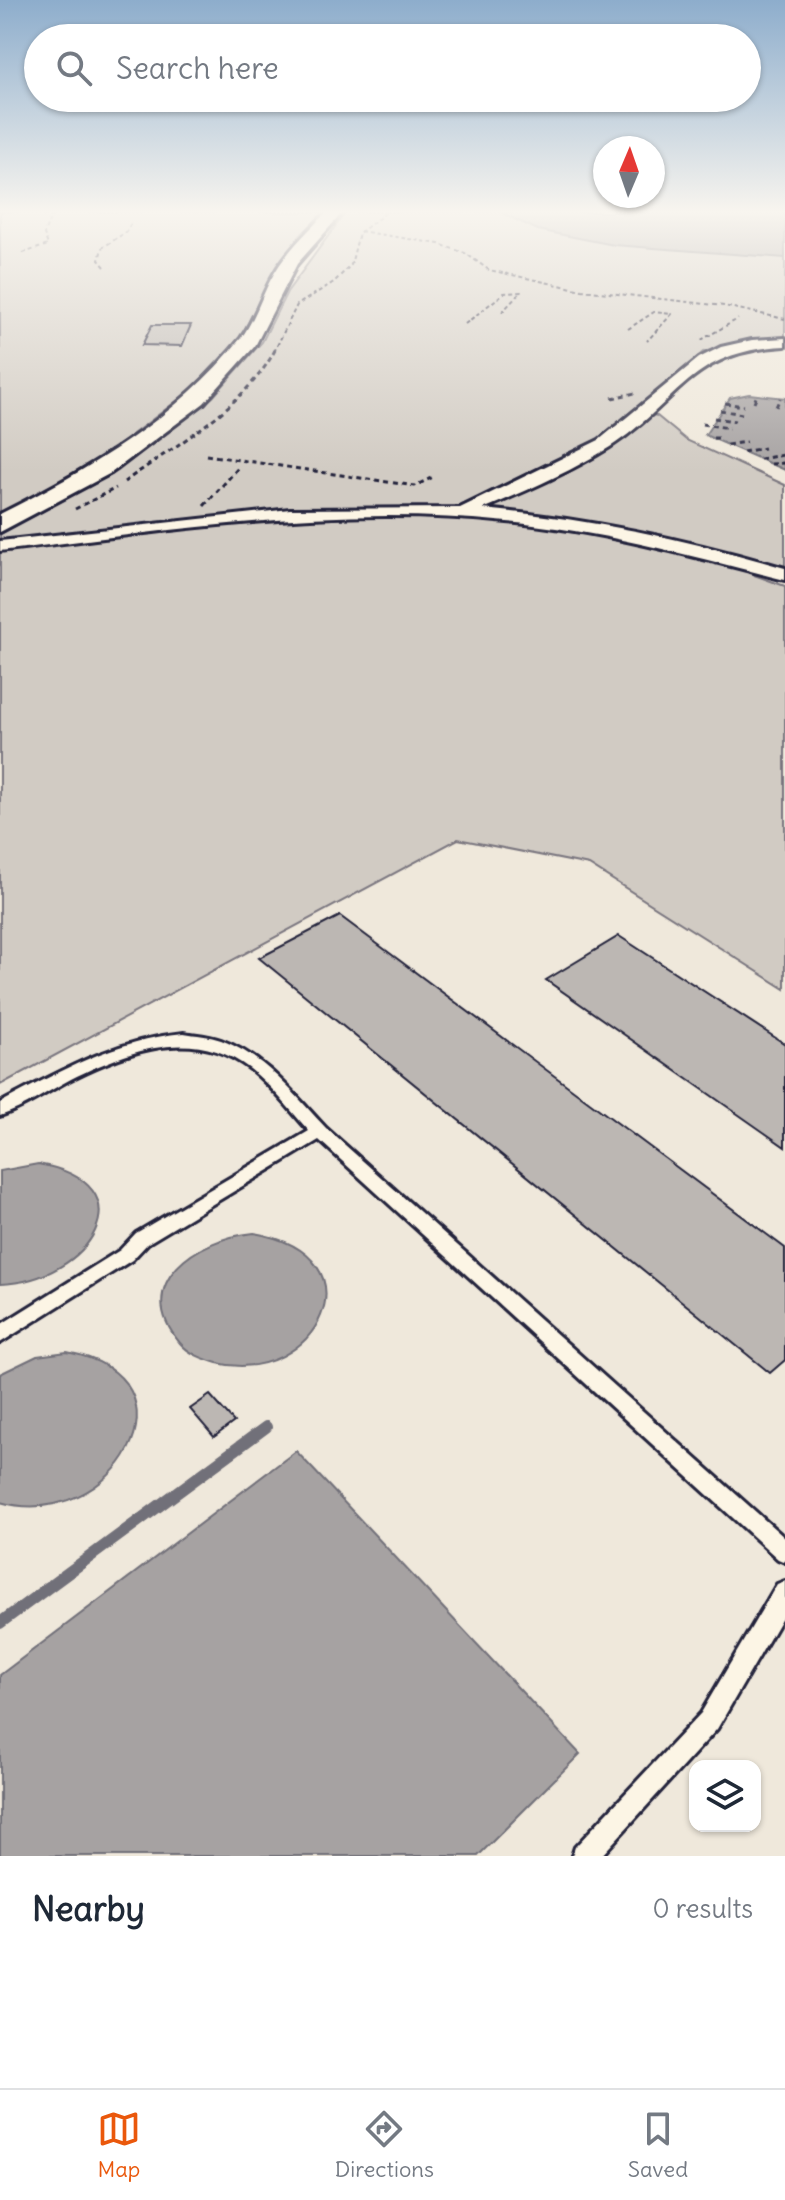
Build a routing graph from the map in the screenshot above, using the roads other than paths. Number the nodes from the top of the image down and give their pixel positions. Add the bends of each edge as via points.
1 (273, 299) edge
2 (785, 342) edge
3 (462, 513) junction
4 (0, 524) edge
5 (0, 546) edge
6 (785, 574) edge
7 (0, 1110) edge
8 (320, 1132) junction
9 (0, 1335) edge
10 (785, 1552) edge
11 (785, 1591) edge
12 (584, 1856) edge

1 - 4 main road via 258,329 209,386 159,429 112,462
2 - 3 street via 747,344 705,357 606,443
3 - 5 street via 279,515
3 - 6 street via 610,530
7 - 8 lane via 122,1048 165,1039 214,1043 246,1058
8 - 9 lane via 142,1238 126,1255
8 - 10 lane
11 - 12 lane via 709,1721

